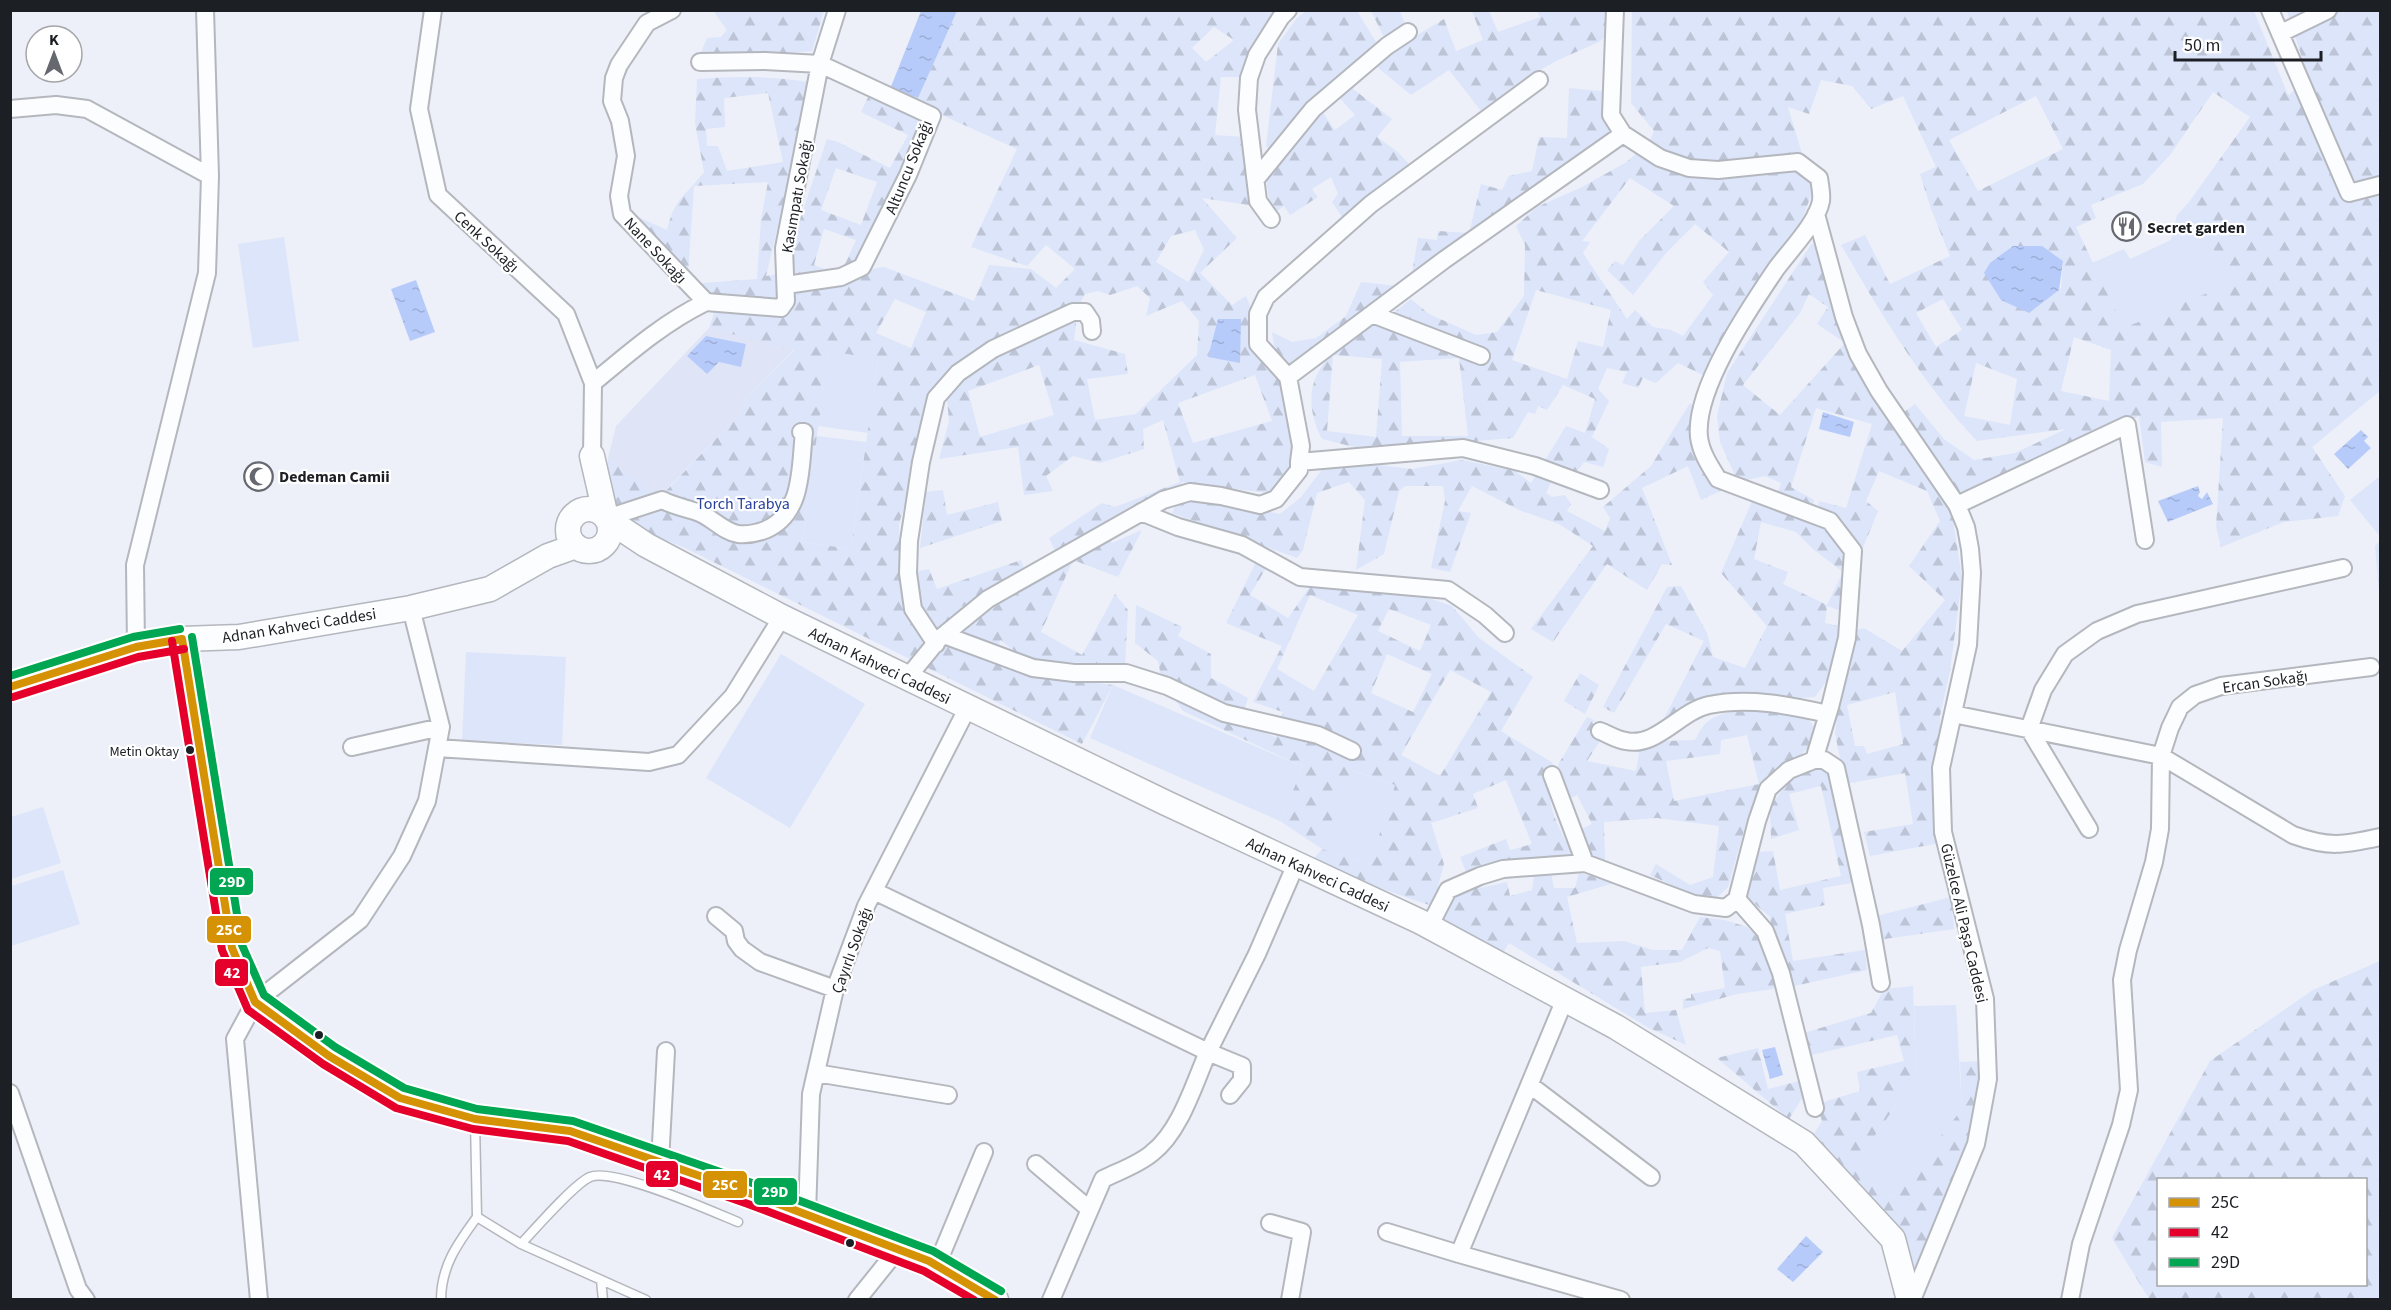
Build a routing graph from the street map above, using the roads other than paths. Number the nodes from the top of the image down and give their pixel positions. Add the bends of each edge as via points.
1 (205, 10) edge
2 (433, 10) edge
3 (672, 10) edge
4 (837, 10) edge
5 (1288, 10) edge
6 (1615, 10) edge
7 (2271, 10) edge
8 (2328, 10) edge
9 (1408, 32) dead end
10 (2281, 33) junction
11 (700, 62) dead end
12 (820, 64) junction
13 (1539, 80) dead end
14 (10, 109) edge
15 (1623, 134) junction
16 (210, 176) junction
17 (1256, 179) junction
18 (2380, 185) edge
19 (1816, 214) junction
20 (1271, 219) dead end
21 (786, 285) junction
22 (706, 302) junction
23 (1372, 314) junction
24 (1092, 331) dead end
25 (1481, 356) dead end
26 (1288, 377) junction
27 (593, 382) junction
28 (801, 432) dead end
29 (592, 456) junction
30 (1299, 462) junction
31 (1600, 489) dead end
32 (1957, 505) junction
33 (1141, 512) junction
34 (606, 524) junction
35 (574, 530) junction
36 (2145, 540) dead end
37 (2343, 568) dead end
38 (411, 608) junction
39 (782, 617) junction
40 (1505, 633) dead end
41 (182, 639) junction
42 (940, 639) junction
43 (136, 647) junction
44 (2371, 668) dead end
45 (907, 678) junction
46 (10, 687) edge
47 (968, 707) junction
48 (1828, 714) junction
49 (1953, 714) junction
50 (441, 727) junction
51 (2030, 729) junction
52 (1600, 731) dead end
53 (352, 747) dead end
54 (437, 748) junction
55 (1352, 751) dead end
56 (2161, 756) junction
57 (1814, 760) junction
58 (1552, 775) dead end
59 (2089, 829) dead end
60 (2380, 837) edge
61 (1585, 863) junction
62 (1296, 864) junction
63 (874, 891) junction
64 (1737, 899) junction
65 (716, 916) dead end
66 (1429, 927) junction
67 (1881, 983) dead end
68 (835, 989) junction
69 (1565, 999) junction
70 (255, 1002) junction
71 (666, 1051) dead end
72 (1208, 1052) junction
73 (816, 1073) junction
74 (1530, 1085) junction
75 (948, 1095) dead end
76 (1230, 1095) dead end
77 (12, 1099) edge
78 (1815, 1108) dead end
79 (475, 1119) junction
80 (984, 1152) dead end
81 (660, 1162) junction
82 (1036, 1164) dead end
83 (1651, 1177) dead end
84 (1089, 1209) junction
85 (807, 1214) junction
86 (477, 1217) junction
87 (738, 1222) dead end
88 (1270, 1222) dead end
89 (1386, 1232) dead end
90 (521, 1244) junction
91 (898, 1249) junction
92 (1459, 1254) junction
93 (937, 1265) junction
94 (601, 1280) junction
95 (86, 1299) edge
96 (259, 1299) edge
97 (441, 1299) edge
98 (603, 1299) edge
99 (646, 1299) edge
100 (857, 1299) edge
101 (996, 1299) edge
102 (1051, 1299) edge
103 (1290, 1299) edge
104 (1621, 1299) edge
105 (1911, 1299) edge
106 (2070, 1299) edge

1 - 16 street
2 - 27 street, Cenk Sokağı via 419,110 438,195 566,314
3 - 22 street, Nane Sokağı via 646,23 614,78 612,101 626,156 619,196 622,214
4 - 12 street, Kasımpatı Sokağı
5 - 17 street via 1257,55 1249,78 1247,110
6 - 15 street via 1611,115
7 - 10 street
8 - 10 street
9 - 17 street via 1313,108
10 - 18 street via 2349,193
11 - 12 street, Altuncu Sokağı
12 - 21 street, Kasımpatı Sokağı via 784,248
12 - 21 street, Altuncu Sokağı via 932,116 908,175 862,267 841,277
13 - 26 street via 1371,204 1266,297 1258,314 1258,344
14 - 16 street via 56,105 87,109
15 - 19 street via 1660,159 1689,168 1718,170 1798,162 1819,178 1821,199
15 - 23 street
16 - 43 street via 207,273 135,565
17 - 20 street via 1258,201
19 - 32 street, Güzelce Ali Paşa Caddesi via 1858,354
19 - 48 street via 1718,363 1700,420 1700,438 1718,478 1830,521 1853,551 1847,638
21 - 22 street, Kasımpatı Sokağı via 786,301 781,308
22 - 27 street via 654,332
23 - 25 street
23 - 26 street
24 - 42 street via 1085,312 1073,312 993,349 958,373 936,398 921,462 908,573 914,609
26 - 30 street via 1301,446
27 - 29 street, Cenk Sokağı
28 - 34 street via 796,499 774,526 754,534 738,534 699,512 662,500
29 - 34 main road
29 - 35 main road
30 - 31 street via 1463,448 1535,466
30 - 33 street via 1299,470 1276,499 1260,505 1190,492 1162,500
32 - 36 street via 2127,425
32 - 49 street, Güzelce Ali Paşa Caddesi via 1966,527 1972,573 1968,645
33 - 40 street via 1242,545 1300,577 1448,590
33 - 42 street via 988,599
34 - 35 main road via 591,508
34 - 35 main road via 598,549 591,551 584,550
34 - 39 main road, Adnan Kahveci Caddesi
35 - 38 main road, Adnan Kahveci Caddesi via 548,556 490,589
37 - 51 street via 2137,614 2097,631 2065,654 2043,690
38 - 41 main road, Adnan Kahveci Caddesi via 239,637
38 - 50 street
39 - 45 main road, Adnan Kahveci Caddesi
39 - 54 street via 733,696 678,755 649,762
41 - 43 main road, Adnan Kahveci Caddesi
41 - 70 main road via 232,948
42 - 45 street
42 - 55 street via 1033,668 1126,673 1167,686 1224,713 1318,735
43 - 46 main road, Adnan Kahveci Caddesi
44 - 56 street, Ercan Sokağı via 2221,686 2195,694 2180,707
45 - 47 main road, Adnan Kahveci Caddesi
47 - 62 main road, Adnan Kahveci Caddesi
47 - 63 street, Çayırlı Sokağı
48 - 52 street via 1781,704 1730,701 1705,705 1646,740 1627,742
48 - 57 street
49 - 51 street
49 - 105 street, Güzelce Ali Paşa Caddesi via 1941,768 1943,832 1985,999 1988,1079 1976,1144
50 - 53 street
50 - 54 street
51 - 56 street
51 - 59 street
54 - 70 street via 427,801 419,819 402,856 360,921
56 - 60 street via 2293,835 2315,843 2341,845
56 - 106 street, Ercan Sokağı via 2160,829 2122,980 2129,1090 2081,1244
57 - 64 street via 1789,770 1768,789
57 - 67 street via 1824,760 1836,768
58 - 61 street
61 - 64 street via 1694,904 1726,908
61 - 66 street via 1503,869 1480,876 1448,890
62 - 66 main road, Adnan Kahveci Caddesi
62 - 72 street
63 - 68 street, Çayırlı Sokağı
63 - 72 street
64 - 78 street via 1765,931 1781,973
65 - 68 street via 734,931 742,949 760,962
66 - 69 main road, Adnan Kahveci Caddesi
68 - 73 street, Çayırlı Sokağı
69 - 74 street
69 - 105 main road, Adnan Kahveci Caddesi via 1804,1143 1893,1239
70 - 79 main road via 329,1056 400,1098
70 - 96 street via 235,1040
71 - 81 street
72 - 76 street via 1242,1066 1242,1080
72 - 84 street via 1166,1141 1144,1159 1103,1179
73 - 75 street
73 - 85 street, Çayırlı Sokağı via 811,1094
74 - 83 street
74 - 92 street
77 - 95 street via 78,1289
79 - 81 main road via 570,1131
79 - 86 lane
80 - 93 street
81 - 85 main road
82 - 84 street
84 - 102 street
85 - 91 main road
86 - 90 lane
86 - 97 lane via 452,1251 441,1285
87 - 90 lane via 621,1178 599,1174 580,1183
88 - 103 street via 1302,1232
89 - 92 street
90 - 94 lane
91 - 93 main road
91 - 100 street
92 - 104 street
93 - 101 main road
94 - 98 lane
94 - 99 lane

